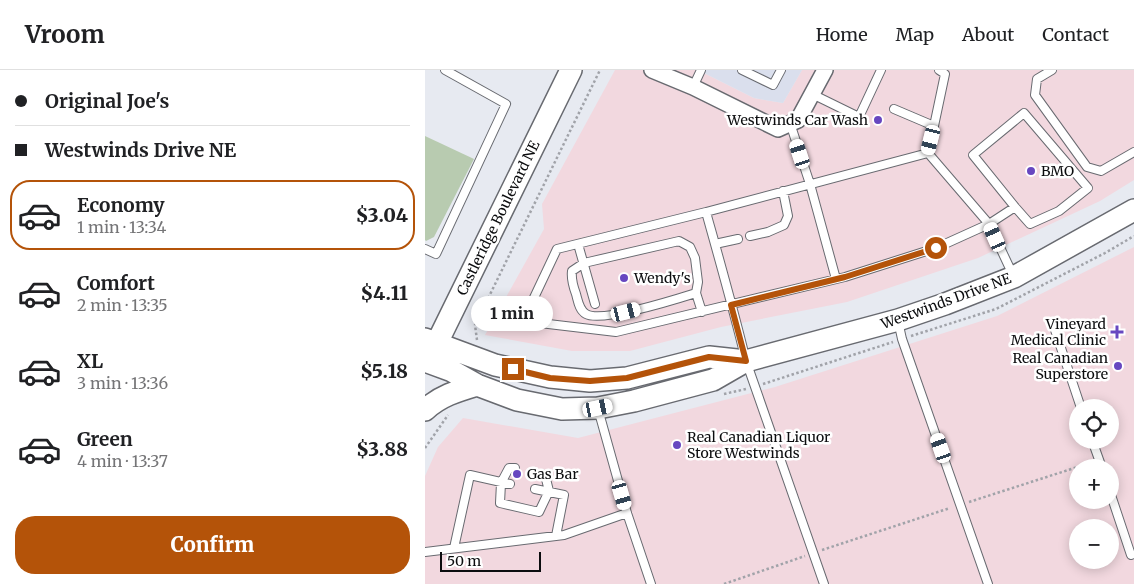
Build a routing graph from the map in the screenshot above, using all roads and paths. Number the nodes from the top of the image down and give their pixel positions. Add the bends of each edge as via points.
1 (445, 70) edge
2 (571, 70) edge
3 (600, 70) edge
4 (652, 70) edge
5 (701, 70) edge
6 (742, 70) edge
7 (781, 70) edge
8 (825, 70) edge
9 (881, 70) edge
10 (939, 70) edge
11 (1052, 70) edge
12 (693, 88) junction
13 (812, 94) junction
14 (867, 98) junction
15 (876, 101) dead end
16 (894, 109) dead end
17 (790, 123) junction
18 (935, 126) junction
19 (1134, 152) edge
20 (928, 153) junction
21 (810, 184) junction
22 (783, 191) junction
23 (1015, 207) junction
24 (1134, 210) edge
25 (706, 212) junction
26 (989, 224) junction
27 (750, 236) dead end
28 (738, 239) dead end
29 (578, 244) junction
30 (715, 244) junction
31 (425, 249) edge
32 (584, 263) junction
33 (1014, 277) junction
34 (835, 279) junction
35 (696, 293) junction
36 (595, 304) dead end
37 (731, 305) junction
38 (703, 312) junction
39 (898, 320) junction
40 (1055, 327) dead end
41 (477, 340) dead end
42 (431, 341) edge
43 (746, 361) junction
44 (426, 363) edge
45 (477, 385) junction
46 (1078, 399) edge
47 (598, 408) junction
48 (425, 410) edge
49 (449, 414) dead end
50 (425, 448) edge
51 (515, 468) dead end
52 (1069, 473) edge
53 (539, 474) dead end
54 (501, 483) junction
55 (510, 484) dead end
56 (535, 489) dead end
57 (549, 491) junction
58 (960, 504) junction
59 (1116, 509) edge
60 (627, 513) junction
61 (556, 536) junction
62 (454, 548) junction
63 (425, 552) edge
64 (813, 553) junction
65 (1131, 555) dead end
66 (651, 584) edge
67 (724, 584) edge
68 (824, 584) edge
69 (988, 584) edge

1 - 31 lane via 506,104 436,254
2 - 42 street, Castleridge Boulevard NE
3 - 41 path via 475,325
4 - 12 street
5 - 12 lane
6 - 7 lane via 773,85
8 - 13 street
9 - 14 lane
10 - 18 lane via 945,74
11 - 19 lane via 1037,79 1035,95 1087,167 1101,171
12 - 17 street via 778,129
13 - 14 lane via 859,117
13 - 17 street via 798,120
14 - 15 lane
16 - 18 lane
17 - 21 lane
18 - 20 lane
20 - 21 lane
20 - 26 lane
21 - 22 lane
21 - 34 lane
22 - 25 lane
22 - 27 lane via 788,216 784,225
23 - 23 lane via 1030,224 1059,211 1088,188 1024,113 973,155
23 - 26 lane
24 - 33 street, Westwinds Drive NE
25 - 29 lane
25 - 30 lane
26 - 33 lane
26 - 34 lane via 936,248
28 - 30 lane
29 - 32 lane
29 - 38 lane via 557,249 523,321 616,332
30 - 37 lane
32 - 35 lane via 679,241 689,247 695,258
32 - 35 lane via 572,271 571,278 581,311 588,316 626,312
32 - 36 lane
33 - 39 street, Westwinds Drive NE
34 - 37 lane
35 - 38 lane
37 - 38 lane
37 - 43 lane
39 - 43 street, Westwinds Drive NE
39 - 58 lane
40 - 46 lane
42 - 43 street, Westwinds Drive NE via 495,365 550,378 590,381 627,378 709,357
42 - 44 street, Castleridge Boulevard NE
43 - 47 street, Westwinds Drive NE via 713,380
43 - 64 lane
44 - 45 street, Westwinds Drive NE via 452,371
45 - 47 street, Westwinds Drive NE via 517,400 562,409
45 - 48 street via 447,395
47 - 60 lane
49 - 50 path
51 - 54 lane via 509,468
52 - 58 path
53 - 57 lane via 545,475
54 - 55 lane
54 - 57 lane via 500,503 539,512
54 - 62 lane via 470,475
56 - 57 lane
57 - 61 lane via 564,495
58 - 64 path
58 - 69 lane
59 - 65 lane
60 - 61 lane
60 - 66 lane
61 - 62 lane
62 - 63 lane
64 - 67 path
64 - 68 lane

